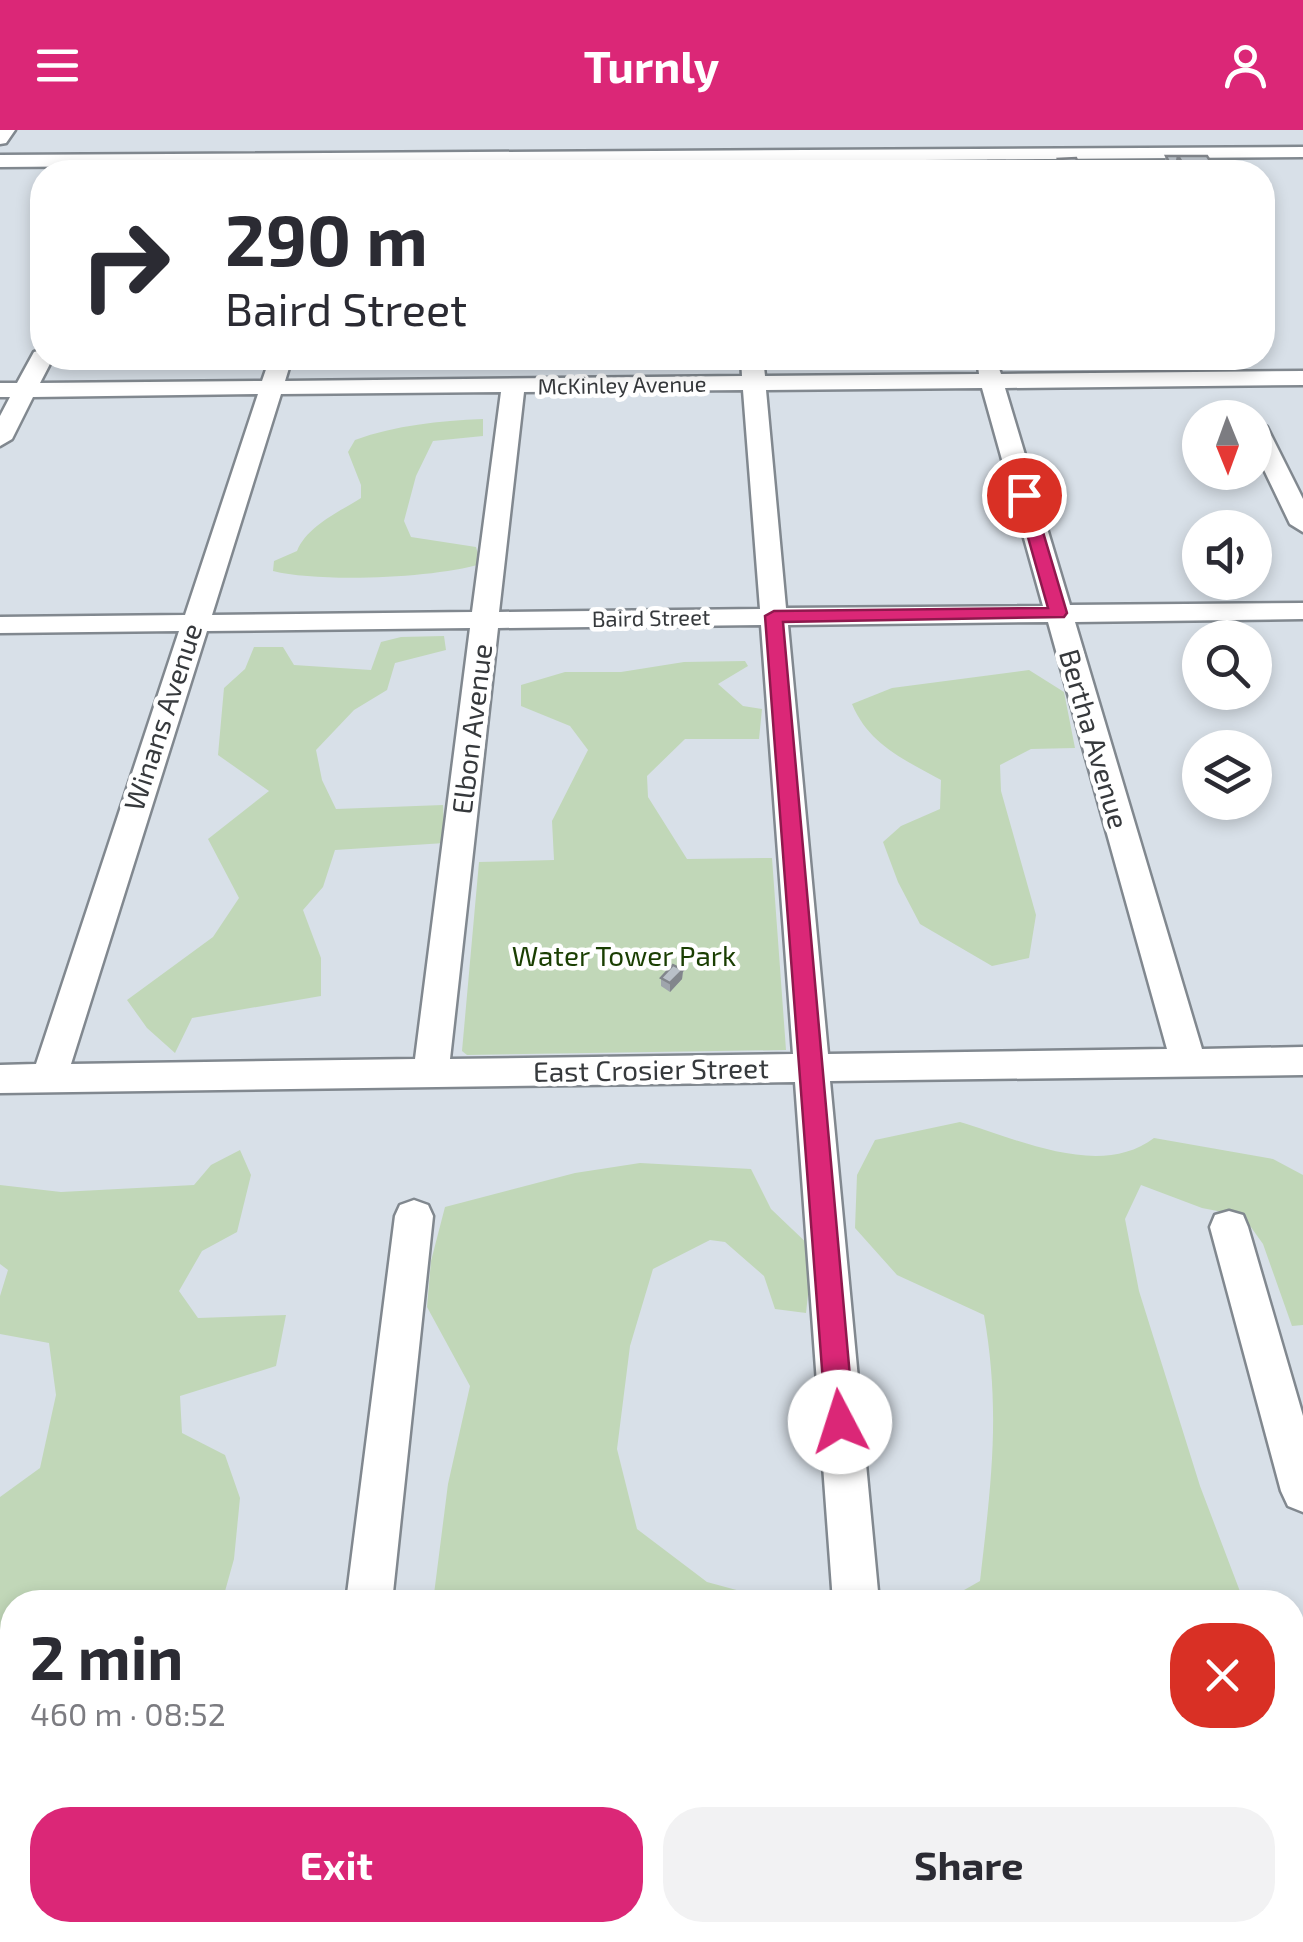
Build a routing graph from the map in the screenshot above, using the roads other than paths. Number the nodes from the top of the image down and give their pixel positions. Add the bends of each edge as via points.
1 (6, 130) edge
2 (667, 130) edge
3 (1056, 130) edge
4 (1219, 133) dead end
5 (874, 134) dead end
6 (0, 139) edge
7 (252, 140) dead end
8 (1231, 152) junction
9 (1303, 152) edge
10 (1122, 153) junction
11 (878, 154) junction
12 (1066, 154) junction
13 (668, 156) junction
14 (243, 159) junction
15 (229, 160) edge
16 (257, 160) edge
17 (382, 160) edge
18 (513, 160) edge
19 (610, 160) edge
20 (702, 160) edge
21 (792, 160) edge
22 (909, 160) edge
23 (984, 160) edge
24 (1126, 160) edge
25 (0, 161) edge
26 (30, 162) edge
27 (35, 370) edge
28 (277, 370) edge
29 (753, 370) edge
30 (988, 370) edge
31 (1227, 370) edge
32 (1241, 370) edge
33 (1303, 378) edge
34 (512, 386) junction
35 (272, 387) junction
36 (0, 390) edge
37 (25, 390) junction
38 (1241, 400) edge
39 (0, 439) edge
40 (1272, 461) edge
41 (1303, 524) edge
42 (1303, 612) edge
43 (1058, 613) junction
44 (774, 616) junction
45 (485, 619) junction
46 (194, 623) junction
47 (0, 625) edge
48 (1303, 1061) edge
49 (1188, 1062) junction
50 (811, 1068) junction
51 (431, 1071) junction
52 (48, 1078) junction
53 (0, 1079) edge
54 (414, 1216) dead end
55 (1228, 1227) dead end
56 (1303, 1491) edge
57 (370, 1590) edge
58 (855, 1590) edge

1 - 6 street
2 - 13 street
3 - 12 street
4 - 8 street
5 - 11 street
7 - 14 street
8 - 9 street
8 - 10 street
10 - 12 street
10 - 24 street
11 - 21 street
11 - 22 street
12 - 23 street
13 - 19 street
13 - 20 street
14 - 15 street
14 - 16 street
17 - 18 street via 458,149
25 - 26 street
27 - 37 street
28 - 35 street, Winans Avenue
29 - 30 street, McKinley Avenue
29 - 34 street, McKinley Avenue
29 - 44 street
30 - 43 street, Bertha Avenue
31 - 38 street
32 - 33 street, McKinley Avenue
34 - 35 street, McKinley Avenue
34 - 45 street, Elbon Avenue
35 - 37 street, McKinley Avenue
35 - 46 street, Winans Avenue
36 - 37 street, McKinley Avenue
37 - 39 street
40 - 41 street
42 - 43 street, Baird Street
43 - 44 street, Baird Street
43 - 49 street, Bertha Avenue
44 - 45 street, Baird Street
44 - 50 street
45 - 46 street, Baird Street
45 - 51 street, Elbon Avenue
46 - 47 street, Baird Street
46 - 52 street, Winans Avenue
48 - 49 street, East Crosier Street
49 - 50 street, East Crosier Street
50 - 51 street, East Crosier Street
50 - 58 street
51 - 52 street, East Crosier Street
52 - 53 street, East Crosier Street
54 - 57 street
55 - 56 street

